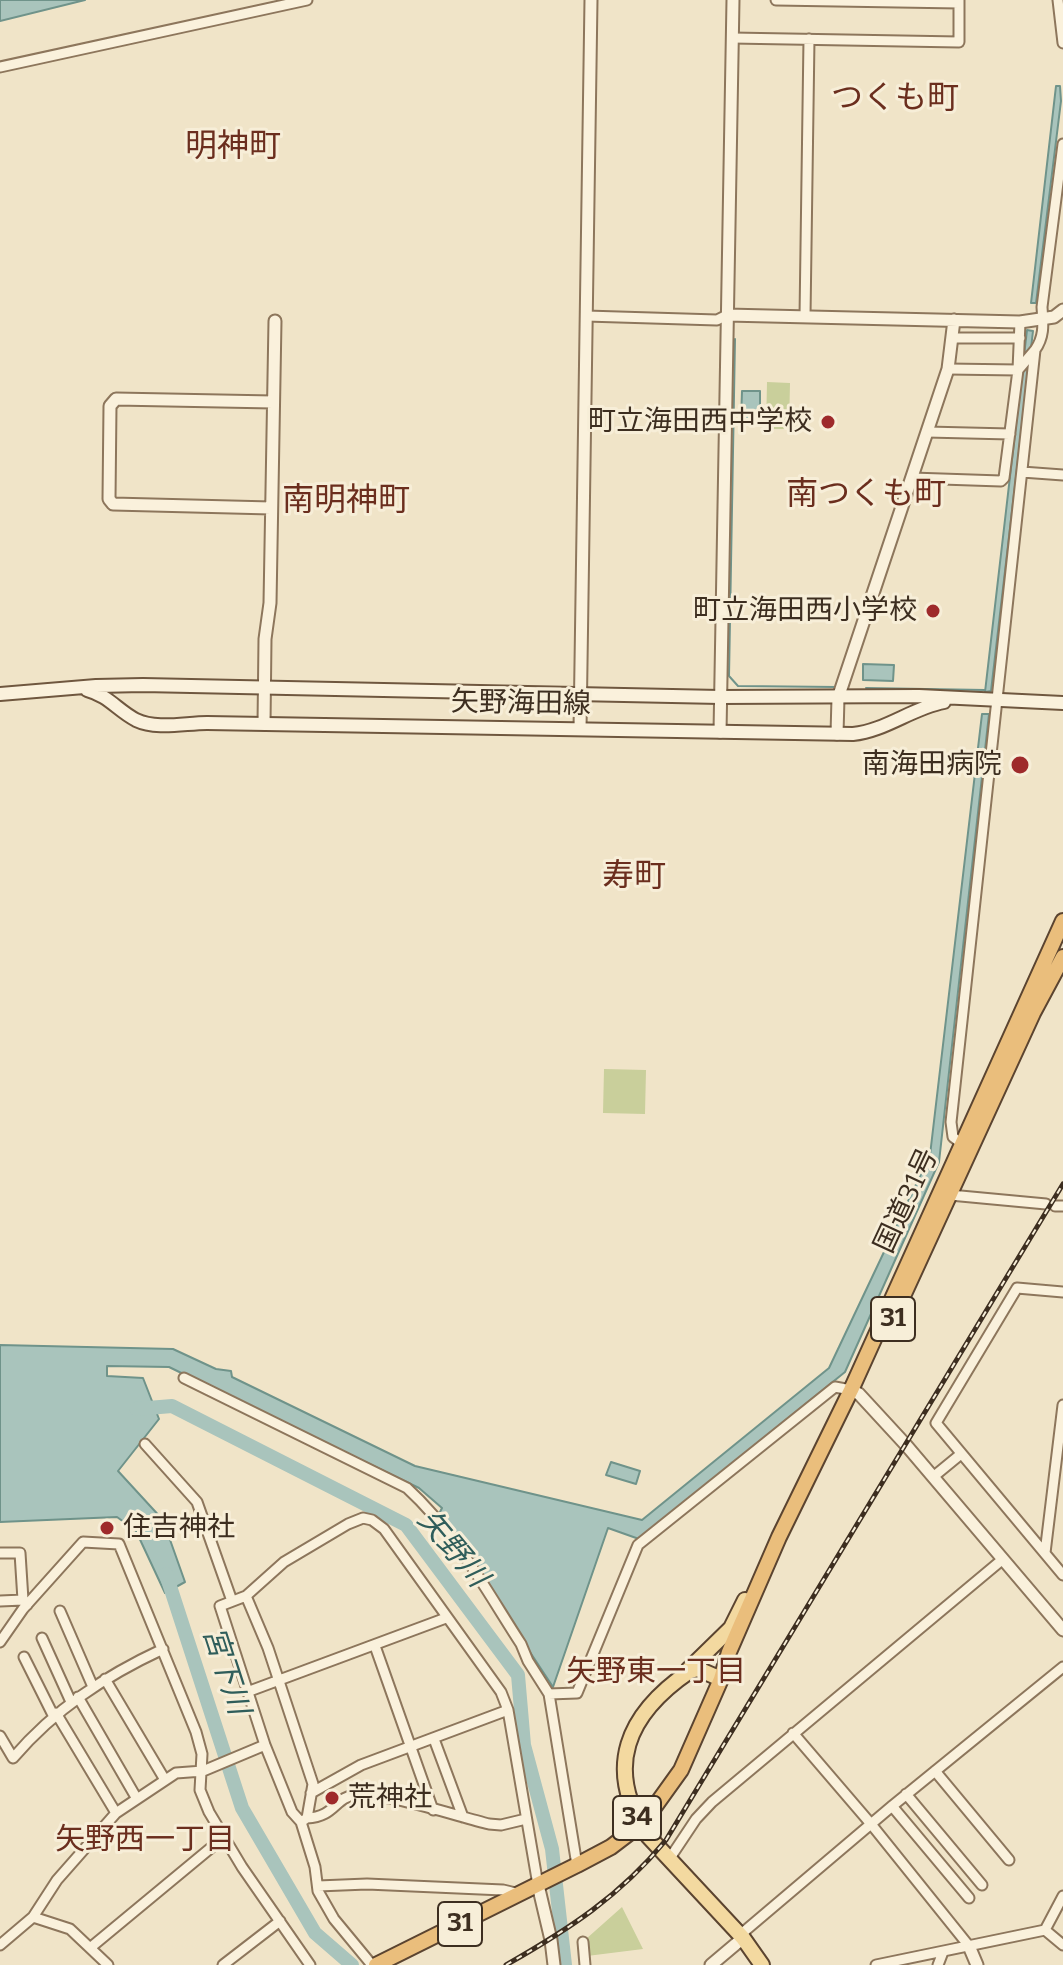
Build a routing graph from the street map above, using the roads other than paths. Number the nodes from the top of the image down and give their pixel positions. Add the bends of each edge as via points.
1 (307, 0) edge
2 (591, 0) edge
3 (733, 0) edge
4 (776, 0) edge
5 (1058, 0) edge
6 (959, 2) edge
7 (732, 38) junction
8 (809, 39) junction
9 (1063, 43) edge
10 (0, 67) edge
11 (1063, 144) edge
12 (1063, 310) edge
13 (727, 315) junction
14 (586, 316) junction
15 (805, 316) junction
16 (954, 320) junction
17 (1043, 320) junction
18 (275, 321) dead end
19 (1020, 322) junction
20 (954, 338) junction
21 (1020, 338) junction
22 (1034, 351) junction
23 (1020, 368) junction
24 (948, 369) junction
25 (273, 402) junction
26 (1021, 406) junction
27 (927, 432) junction
28 (1010, 434) junction
29 (1022, 472) junction
30 (1063, 475) edge
31 (912, 478) junction
32 (271, 508) junction
33 (80, 688) junction
34 (265, 689) junction
35 (0, 694) edge
36 (581, 694) junction
37 (720, 697) junction
38 (838, 698) junction
39 (965, 700) junction
40 (997, 701) junction
41 (1063, 703) edge
42 (264, 724) junction
43 (580, 729) junction
44 (720, 732) junction
45 (837, 734) junction
46 (1063, 921) edge
47 (1060, 944) edge
48 (1063, 957) edge
49 (1033, 1013) junction
50 (952, 1112) junction
51 (973, 1119) junction
52 (966, 1147) junction
53 (950, 1195) junction
54 (1055, 1205) edge
55 (1063, 1292) edge
56 (184, 1378) dead end
57 (855, 1392) junction
58 (1063, 1405) edge
59 (145, 1444) dead end
60 (961, 1454) junction
61 (933, 1477) junction
62 (779, 1537) junction
63 (0, 1553) edge
64 (1045, 1553) junction
65 (1003, 1559) junction
66 (1063, 1575) edge
67 (246, 1596) junction
68 (0, 1601) edge
69 (232, 1601) junction
70 (25, 1602) junction
71 (60, 1611) dead end
72 (446, 1618) junction
73 (1063, 1630) edge
74 (42, 1638) dead end
75 (0, 1642) edge
76 (375, 1646) junction
77 (163, 1649) junction
78 (24, 1657) dead end
79 (1063, 1667) edge
80 (105, 1679) junction
81 (679, 1679) junction
82 (721, 1679) junction
83 (277, 1682) junction
84 (93, 1687) junction
85 (247, 1692) junction
86 (549, 1694) junction
87 (74, 1699) junction
88 (508, 1710) junction
89 (55, 1714) junction
90 (793, 1733) junction
91 (0, 1736) edge
92 (434, 1739) junction
93 (265, 1745) junction
94 (412, 1747) junction
95 (203, 1771) junction
96 (935, 1771) junction
97 (165, 1780) junction
98 (311, 1793) junction
99 (906, 1794) junction
100 (137, 1799) junction
101 (892, 1806) junction
102 (433, 1810) junction
103 (116, 1813) junction
104 (463, 1817) junction
105 (526, 1819) junction
106 (304, 1820) junction
107 (871, 1824) junction
108 (224, 1837) junction
109 (670, 1858) junction
110 (1009, 1860) dead end
111 (574, 1867) junction
112 (541, 1883) junction
113 (982, 1885) dead end
114 (318, 1886) junction
115 (520, 1894) junction
116 (1063, 1896) edge
117 (969, 1898) dead end
118 (33, 1917) junction
119 (280, 1921) junction
120 (1045, 1930) junction
121 (742, 1937) junction
122 (583, 1942) dead end
123 (0, 1945) edge
124 (1063, 1945) edge
125 (969, 1946) junction
126 (90, 1948) junction
127 (943, 1952) junction
128 (922, 1960) edge
129 (108, 1965) edge
130 (223, 1965) edge
131 (310, 1965) edge
132 (376, 1965) edge
133 (554, 1965) edge
134 (585, 1965) edge
135 (711, 1965) edge
136 (762, 1965) edge
137 (881, 1965) edge
138 (938, 1965) edge
139 (977, 1965) edge

1 - 10 street
2 - 14 street
3 - 7 street
4 - 6 street
5 - 9 street
6 - 8 street via 959,42
7 - 8 street
7 - 13 street
8 - 15 street
11 - 17 street
12 - 17 street
13 - 14 street via 717,320
13 - 15 street
13 - 37 street
14 - 36 street
15 - 16 street
16 - 19 street
16 - 20 street
17 - 19 street
17 - 22 street
18 - 25 street
19 - 21 street
20 - 21 street
20 - 24 street
21 - 23 street
22 - 23 street
22 - 26 street
23 - 24 street
23 - 26 street
24 - 27 street
25 - 32 street
25 - 32 street via 116,399 110,406 113,504
26 - 28 street
26 - 29 street
27 - 28 street
27 - 31 street
28 - 31 street via 1001,481
29 - 30 street
29 - 40 street
31 - 38 street
32 - 34 street
33 - 34 main road, 矢野海田線
33 - 35 main road, 矢野海田線
33 - 42 main road, 矢野海田線 via 150,724
34 - 36 main road, 矢野海田線
34 - 42 street
36 - 37 main road, 矢野海田線
36 - 43 street
37 - 38 main road, 矢野海田線
37 - 44 street
38 - 39 main road, 矢野海田線
38 - 45 street
39 - 40 main road, 矢野海田線
39 - 45 main road, 矢野海田線 via 926,707 868,732
40 - 41 main road, 矢野海田線
40 - 50 street
42 - 43 main road, 矢野海田線
43 - 44 main road, 矢野海田線
44 - 45 main road, 矢野海田線
46 - 47 highway, 国道31号 / 31
47 - 49 highway
47 - 51 highway, 国道31号 / 31
48 - 49 highway, 国道31号 / 31
49 - 52 highway, 国道31号 / 31
50 - 51 street via 963,1120
50 - 52 street via 951,1134
51 - 52 highway, 国道31号 / 31
52 - 53 highway, 国道31号 / 31
52 - 57 highway, 国道31号 / 31
53 - 54 street
53 - 57 highway, 国道31号 / 31
55 - 60 street via 1017,1288 936,1423
56 - 86 street via 407,1488 447,1530
57 - 61 street
57 - 62 highway, 国道31号 / 31
57 - 82 highway, 国道31号 / 31
57 - 86 street via 835,1387 638,1545 577,1693
58 - 64 street
59 - 69 street via 197,1502
60 - 61 street
60 - 64 street
61 - 65 street
62 - 81 main road, 34 via 731,1628
62 - 82 highway, 国道31号 / 31
63 - 70 street via 20,1553
64 - 66 street
65 - 73 street
65 - 90 street
67 - 69 street
67 - 72 street via 284,1562 363,1518 384,1529
67 - 83 street
68 - 70 street
69 - 85 street via 220,1606
70 - 75 street
70 - 77 street via 83,1542 119,1544
71 - 84 street
72 - 76 street
72 - 88 street via 501,1692
74 - 87 street
76 - 83 street
76 - 94 street
77 - 80 street
77 - 95 street via 196,1732
78 - 89 street
79 - 96 street
80 - 84 street
80 - 97 street
81 - 82 main road via 698,1669
81 - 109 main road, 34 via 642,1714 624,1765 636,1817
82 - 111 highway, 国道31号 / 31, bridge via 681,1770 648,1816 611,1847
83 - 85 street
83 - 98 street via 313,1784
84 - 87 street
85 - 93 street
86 - 111 street
87 - 89 street
87 - 100 street
88 - 92 street
88 - 105 street
89 - 91 street via 13,1758
89 - 103 street
90 - 107 street
90 - 109 street via 712,1802
92 - 94 street
92 - 104 street
93 - 95 street
93 - 106 street via 292,1812
94 - 98 street via 361,1765
94 - 102 street
95 - 97 street via 176,1773
95 - 108 street via 200,1790
96 - 99 street
96 - 110 street
97 - 100 street
98 - 106 street
99 - 101 street
99 - 113 street
100 - 103 street
101 - 107 street
101 - 117 street
102 - 104 street
102 - 106 street via 356,1795 344,1798 322,1818
103 - 118 street via 81,1850
104 - 105 street via 501,1825
105 - 112 street
106 - 114 street
107 - 121 street
107 - 125 street
108 - 119 street
108 - 126 street
109 - 121 main road, 34
111 - 112 highway, 国道31号 / 31
112 - 115 highway, 国道31号 / 31
112 - 133 street
114 - 115 street
114 - 132 street via 334,1919
115 - 132 highway, 国道31号 / 31
116 - 120 street
118 - 123 street
118 - 126 street via 64,1925
119 - 130 street
119 - 131 street
120 - 124 street
120 - 125 street
121 - 135 street
121 - 136 main road, 34
122 - 134 street
125 - 127 street
125 - 139 street
126 - 129 street
127 - 128 street
127 - 138 street
128 - 137 street

